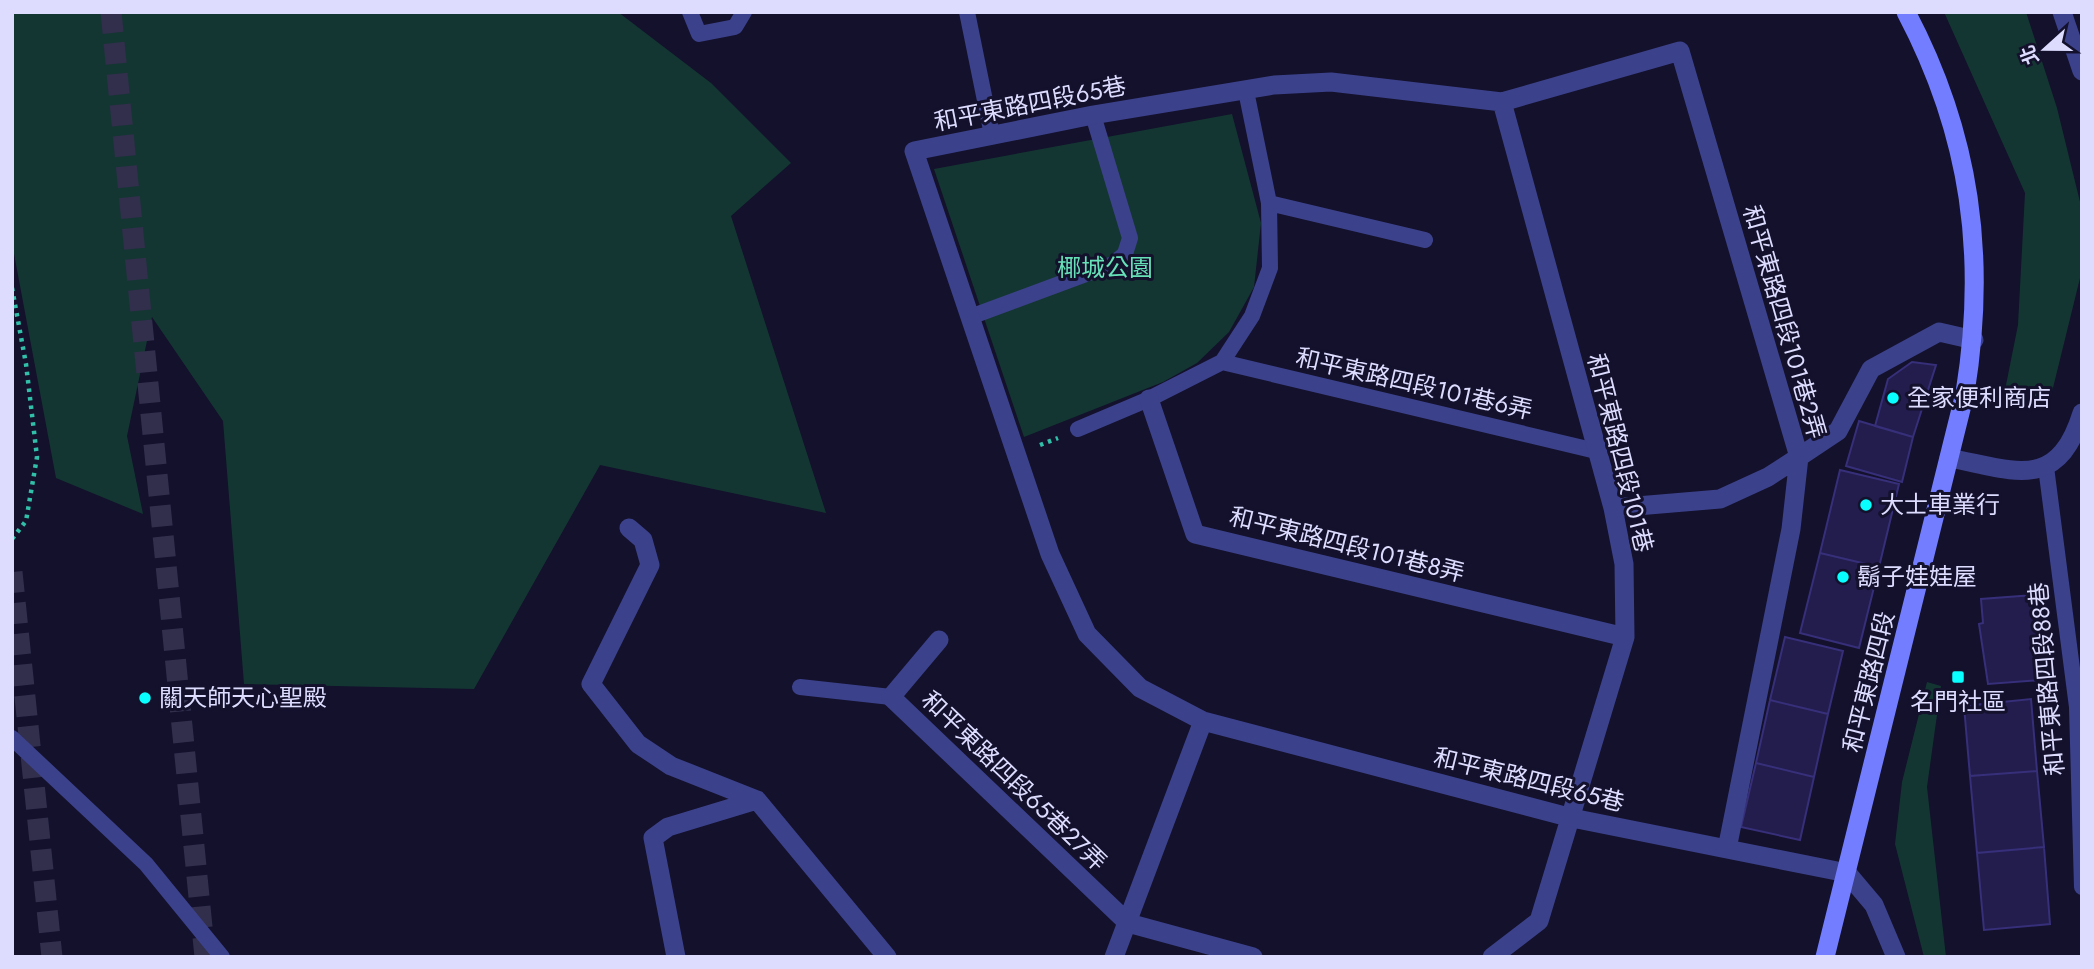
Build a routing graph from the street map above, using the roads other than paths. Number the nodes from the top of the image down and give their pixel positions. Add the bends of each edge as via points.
1 (690, 12) edge
2 (744, 12) edge
3 (967, 12) edge
4 (1906, 12) edge
5 (2062, 12) edge
6 (1680, 51) joint
7 (2082, 71) edge
8 (1246, 91) junction
9 (1503, 102) junction
10 (1093, 115) junction
11 (992, 135) junction
12 (1269, 203) junction
13 (1426, 240) dead end
14 (970, 317) junction
15 (1974, 340) junction
16 (1222, 362) junction
17 (1149, 399) junction
18 (2082, 413) edge
19 (1078, 429) road end
20 (1596, 451) junction
21 (1799, 457) junction
22 (1949, 458) junction
23 (2046, 467) junction
24 (1613, 508) junction
25 (629, 528) dead end
26 (1625, 637) junction
27 (939, 640) dead end
28 (800, 687) dead end
29 (891, 697) junction
30 (1203, 721) junction
31 (12, 738) edge
32 (757, 800) junction
33 (1573, 818) junction
34 (1727, 849) junction
35 (1847, 873) junction
36 (2082, 887) edge
37 (1128, 923) junction
38 (222, 957) edge
39 (676, 957) edge
40 (887, 957) edge
41 (1114, 957) edge
42 (1253, 957) edge
43 (1492, 957) edge
44 (1825, 957) edge
45 (1896, 957) edge

1 - 2 lane via 699,34 735,27
3 - 11 lane
4 - 15 main road, 和平東路四段 via 1940,85 1967,184 1975,254
5 - 7 street
6 - 9 street, 和平東路四段65巷
6 - 21 street, 和平東路四段101巷2弄
8 - 9 street, 和平東路四段65巷 via 1331,82
8 - 10 street, 和平東路四段65巷
8 - 12 lane
9 - 20 street, 和平東路四段101巷
10 - 11 street, 和平東路四段65巷
10 - 14 lane via 1130,239 1125,254 1113,264
11 - 14 street, 和平東路四段65巷 via 914,151
12 - 13 lane
12 - 16 lane via 1270,268 1252,316
14 - 30 street, 和平東路四段65巷 via 1050,554 1087,634 1140,688
15 - 21 street via 1939,332 1871,369 1838,430
15 - 22 main road, 和平東路四段
16 - 17 lane
16 - 20 lane, 和平東路四段101巷6弄
17 - 19 lane
17 - 26 street, 和平東路四段101巷8弄 via 1195,534
18 - 23 street via 2069,446
20 - 24 street, 和平東路四段101巷
21 - 24 street, 和平東路四段101巷2弄 via 1720,499
21 - 34 street via 1791,529
22 - 23 street via 2019,470
22 - 35 main road, 和平東路四段
23 - 36 lane, 和平東路四段88巷 via 2077,707
24 - 26 street, 和平東路四段101巷 via 1624,564
25 - 32 street via 643,540 650,565 591,684 638,744 671,766
26 - 33 street, 和平東路四段101巷
27 - 29 street, 和平東路四段65巷27弄
28 - 29 lane
29 - 37 street, 和平東路四段65巷27弄
30 - 33 street, 和平東路四段65巷
30 - 37 street
31 - 38 lane via 146,863
32 - 39 street via 668,827 653,838
32 - 40 street
33 - 34 street, 和平東路四段65巷
33 - 43 street, 和平東路四段101巷 via 1539,921
34 - 35 street, 和平東路四段65巷
35 - 44 main road, 和平東路四段
35 - 45 street via 1874,905
37 - 41 street
37 - 42 street

